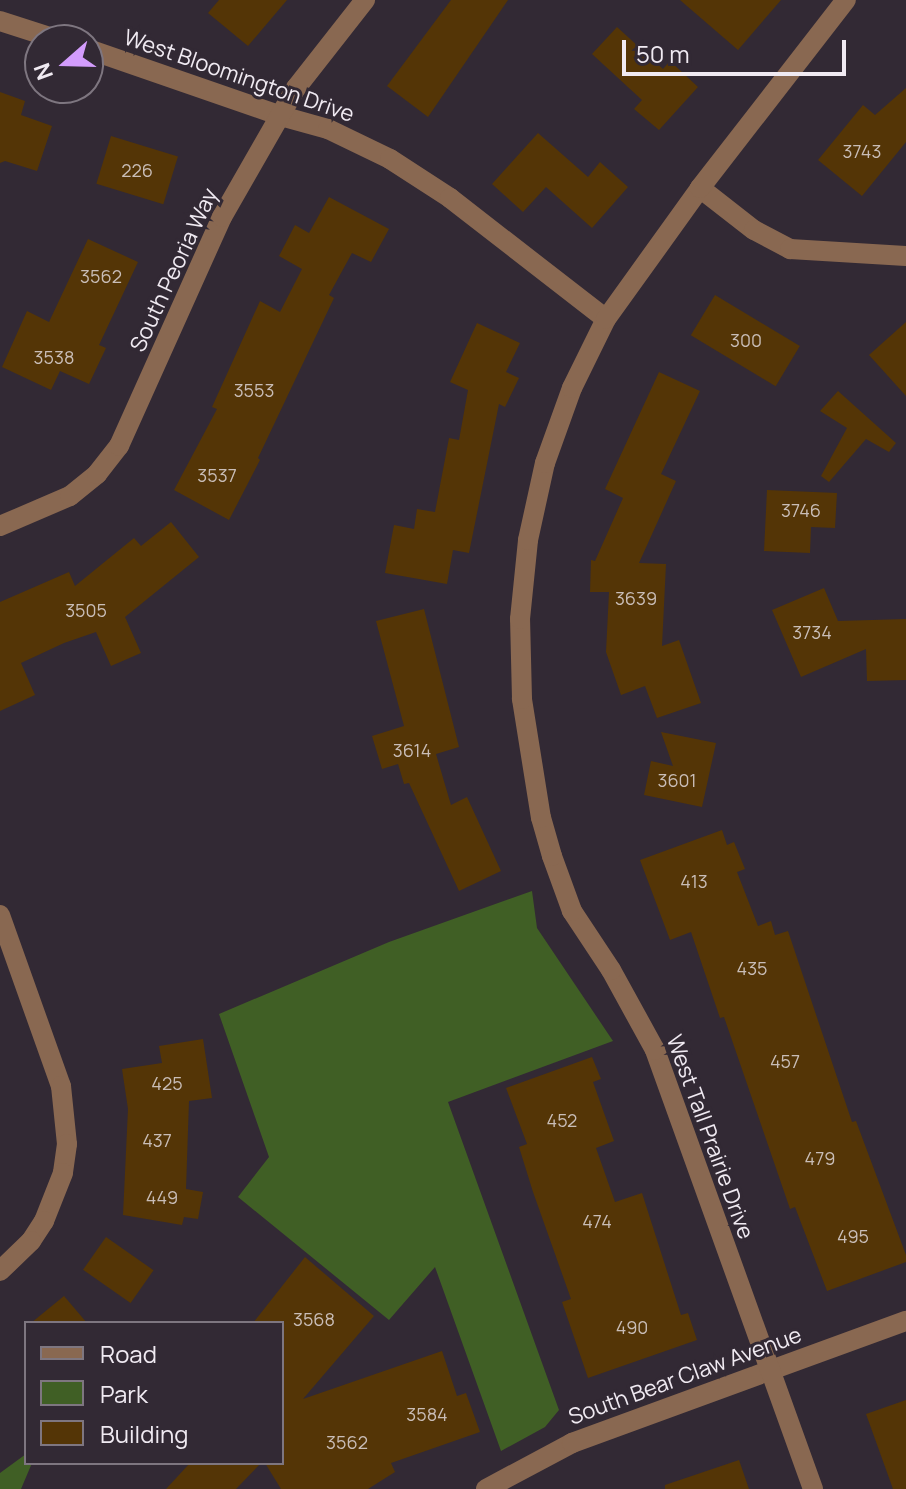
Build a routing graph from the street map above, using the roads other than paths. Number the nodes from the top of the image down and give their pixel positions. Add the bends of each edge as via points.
1 (365, 0) edge
2 (846, 0) edge
3 (0, 21) edge
4 (24, 29) edge
5 (104, 55) edge
6 (281, 116) junction
7 (700, 188) junction
8 (906, 256) edge
9 (606, 319) junction
10 (0, 526) edge
11 (0, 917) edge
12 (0, 1271) edge
13 (906, 1321) edge
14 (770, 1371) junction
15 (486, 1489) edge
16 (813, 1489) edge

1 - 6 street, South Peoria Way via 296,88
2 - 7 street, West Tall Prairie Drive
3 - 4 street
5 - 6 street, West Bloomington Drive
6 - 9 street, West Bloomington Drive via 328,129 420,177
6 - 10 street, South Peoria Way via 222,217 119,446 70,496
7 - 8 street via 754,230 790,249
7 - 9 street, West Tall Prairie Drive
9 - 14 street, West Tall Prairie Drive via 572,388 545,463 528,540 520,619 522,699 532,765 541,818 572,911 655,1050
11 - 12 street via 67,1115 63,1173 54,1198 31,1241
13 - 14 street, South Bear Claw Avenue
14 - 15 street, South Bear Claw Avenue via 572,1443
14 - 16 street, West Tall Prairie Drive

